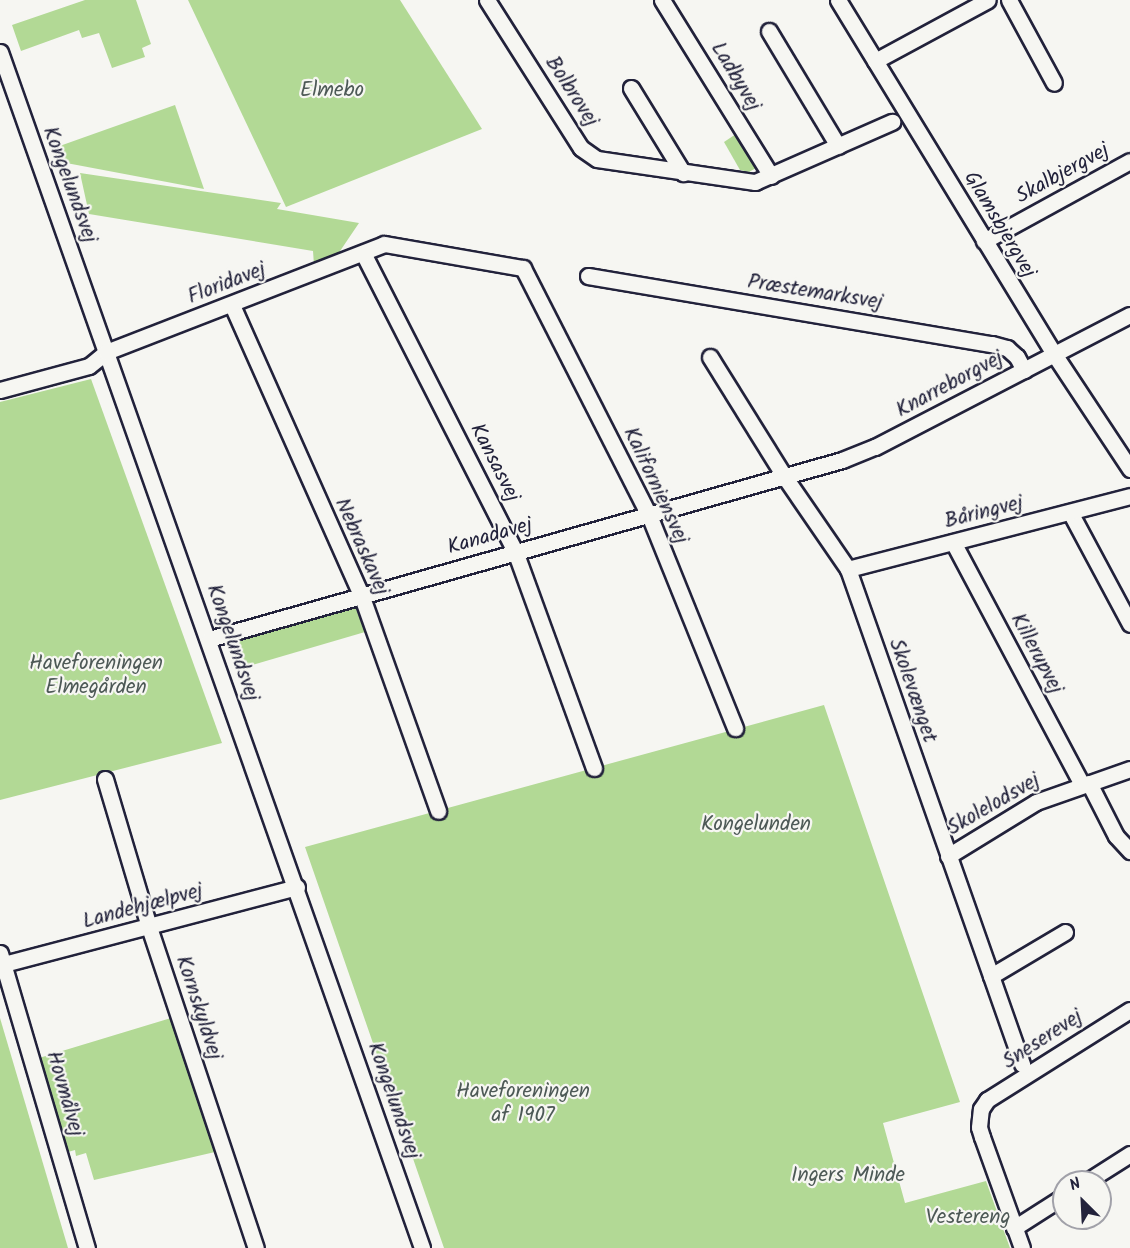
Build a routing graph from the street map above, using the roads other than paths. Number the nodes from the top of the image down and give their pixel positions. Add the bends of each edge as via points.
1 (487, 0) edge
2 (662, 0) edge
3 (838, 0) edge
4 (988, 0) edge
5 (1009, 0) edge
6 (769, 31) dead end
7 (1, 60) edge
8 (875, 61) junction
9 (1054, 83) dead end
10 (632, 88) dead end
11 (892, 122) dead end
12 (838, 146) junction
13 (1130, 161) edge
14 (683, 172) junction
15 (771, 176) junction
16 (984, 241) junction
17 (363, 253) junction
18 (588, 276) dead end
19 (232, 305) junction
20 (1130, 315) edge
21 (106, 352) junction
22 (1054, 354) junction
23 (710, 357) dead end
24 (1024, 370) junction
25 (0, 390) edge
26 (1130, 469) edge
27 (784, 476) junction
28 (1130, 496) edge
29 (1070, 512) junction
30 (649, 515) junction
31 (953, 542) junction
32 (515, 551) junction
33 (848, 569) junction
34 (362, 597) junction
35 (1130, 624) edge
36 (208, 639) junction
37 (735, 728) dead end
38 (594, 768) dead end
39 (1130, 769) edge
40 (105, 779) dead end
41 (1086, 784) junction
42 (438, 812) dead end
43 (1130, 851) edge
44 (948, 856) junction
45 (297, 887) junction
46 (149, 927) junction
47 (1065, 932) dead end
48 (1, 961) edge
49 (991, 976) junction
50 (1130, 1010) edge
51 (1022, 1064) dead end
52 (1130, 1154) edge
53 (1105, 1170) edge
54 (1052, 1204) edge
55 (1014, 1228) junction
56 (87, 1248) edge
57 (256, 1248) edge
58 (422, 1248) edge
59 (1022, 1248) edge

1 - 14 street, Bolbrovej via 581,148 597,159
2 - 15 street, Ladbyvej
3 - 8 street, Glamsbjergvej
4 - 8 street
5 - 9 street
6 - 12 street
7 - 21 street, Kongelundsvej
8 - 16 street, Glamsbjergvej
10 - 14 street
11 - 12 street, Bolbrovej
12 - 15 street, Bolbrovej
13 - 16 street, Skalbjergvej
14 - 15 street, Bolbrovej via 755,182
16 - 22 street, Glamsbjergvej
17 - 19 street, Floridavej
17 - 30 street, Kaliforniensvej via 384,244 523,268
17 - 32 street, Kansasvej
18 - 24 street, Præstemarksvej via 992,344 1007,348
19 - 21 street, Floridavej
19 - 34 street, Nebraskavej
20 - 22 street, Knarreborgvej
21 - 25 street, Floridavej via 89,366
21 - 36 street, Kongelundsvej
22 - 24 street, Knarreborgvej
22 - 26 street, Glamsbjergvej
23 - 27 street, Skolevænget
24 - 27 street, Knarreborgvej via 875,447
27 - 30 street, Kanadavej
27 - 33 street, Skolevænget
28 - 29 street, Båringvej
29 - 31 street, Båringvej
29 - 35 street
30 - 32 street, Kanadavej
30 - 37 street, Kaliforniensvej
31 - 33 street, Båringvej
31 - 41 street, Killerupvej
32 - 34 street, Kanadavej
32 - 38 street, Kansasvej
33 - 44 street, Skolevænget
34 - 36 street, Kanadavej
34 - 42 street, Nebraskavej
36 - 45 street, Kongelundsvej
39 - 41 street, Skolelodsvej
40 - 46 street, Kornskyldvej
41 - 43 street, Killerupvej via 1116,836
41 - 44 street, Skolelodsvej via 1035,802
44 - 49 street, Skolevænget
45 - 46 street, Landehjælpvej
45 - 58 street, Kongelundsvej
46 - 48 street, Landehjælpvej
46 - 57 street, Kornskyldvej
47 - 49 street
48 - 56 street, Hovmålvej
49 - 51 street, Skolevænget
50 - 55 street, Sneserevej via 987,1100 981,1109 979,1127
52 - 53 street
54 - 55 street
55 - 59 street

